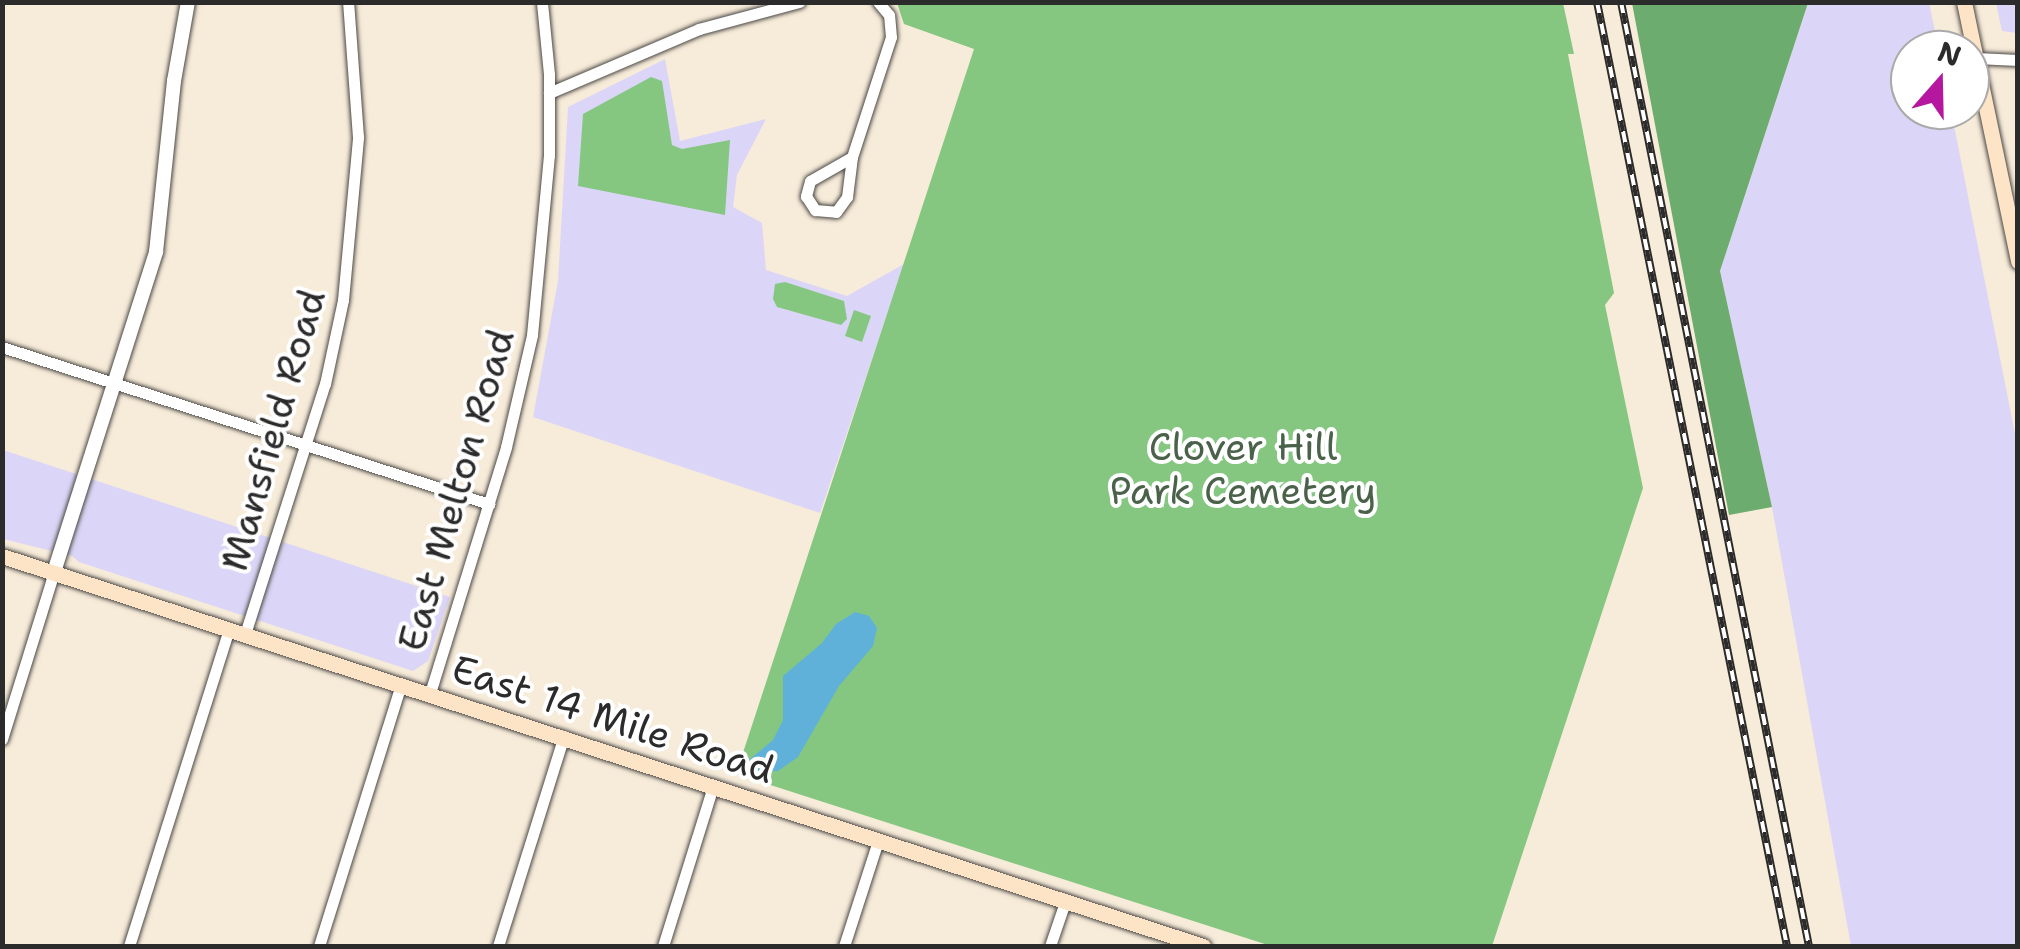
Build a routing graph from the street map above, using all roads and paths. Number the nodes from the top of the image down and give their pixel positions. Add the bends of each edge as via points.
1 (188, 2) edge
2 (348, 2) edge
3 (542, 2) edge
4 (799, 2) edge
5 (878, 2) edge
6 (1964, 2) edge
7 (1970, 30) edge
8 (1990, 59) edge
9 (2018, 60) edge
10 (550, 93) junction
11 (1990, 126) edge
12 (852, 157) junction
13 (2018, 261) edge
14 (2, 347) edge
15 (115, 384) junction
16 (306, 445) junction
17 (489, 504) junction
18 (2, 556) edge
19 (54, 572) junction
20 (237, 631) junction
21 (400, 684) junction
22 (430, 693) junction
23 (564, 736) junction
24 (2, 738) edge
25 (713, 786) junction
26 (878, 841) junction
27 (1065, 902) junction
28 (129, 946) edge
29 (319, 946) edge
30 (498, 946) edge
31 (664, 946) edge
32 (844, 946) edge
33 (1050, 946) edge
34 (1204, 946) edge

1 - 15 street via 156,252
2 - 16 street, Mansfield Road via 358,101 350,258 326,384
3 - 10 street, East Melton Road
4 - 10 street via 699,29
5 - 12 street via 889,15 891,37
6 - 7 main road
8 - 9 street
10 - 17 street, East Melton Road via 537,303 518,406
11 - 13 main road
12 - 12 street via 810,181 806,196 815,210 836,212 844,204
14 - 15 street
15 - 16 street
15 - 19 street
16 - 17 street
16 - 20 street, Mansfield Road
17 - 22 street, East Melton Road
18 - 19 main road, East 14 Mile Road
19 - 20 main road, East 14 Mile Road
19 - 24 street
20 - 21 main road, East 14 Mile Road
20 - 28 street, Mansfield Road
21 - 22 main road, East 14 Mile Road
21 - 29 street
22 - 23 main road, East 14 Mile Road
23 - 25 main road, East 14 Mile Road
23 - 30 street
25 - 26 main road, East 14 Mile Road
25 - 31 street
26 - 27 main road, East 14 Mile Road
26 - 32 street
27 - 33 street
27 - 34 main road, East 14 Mile Road

